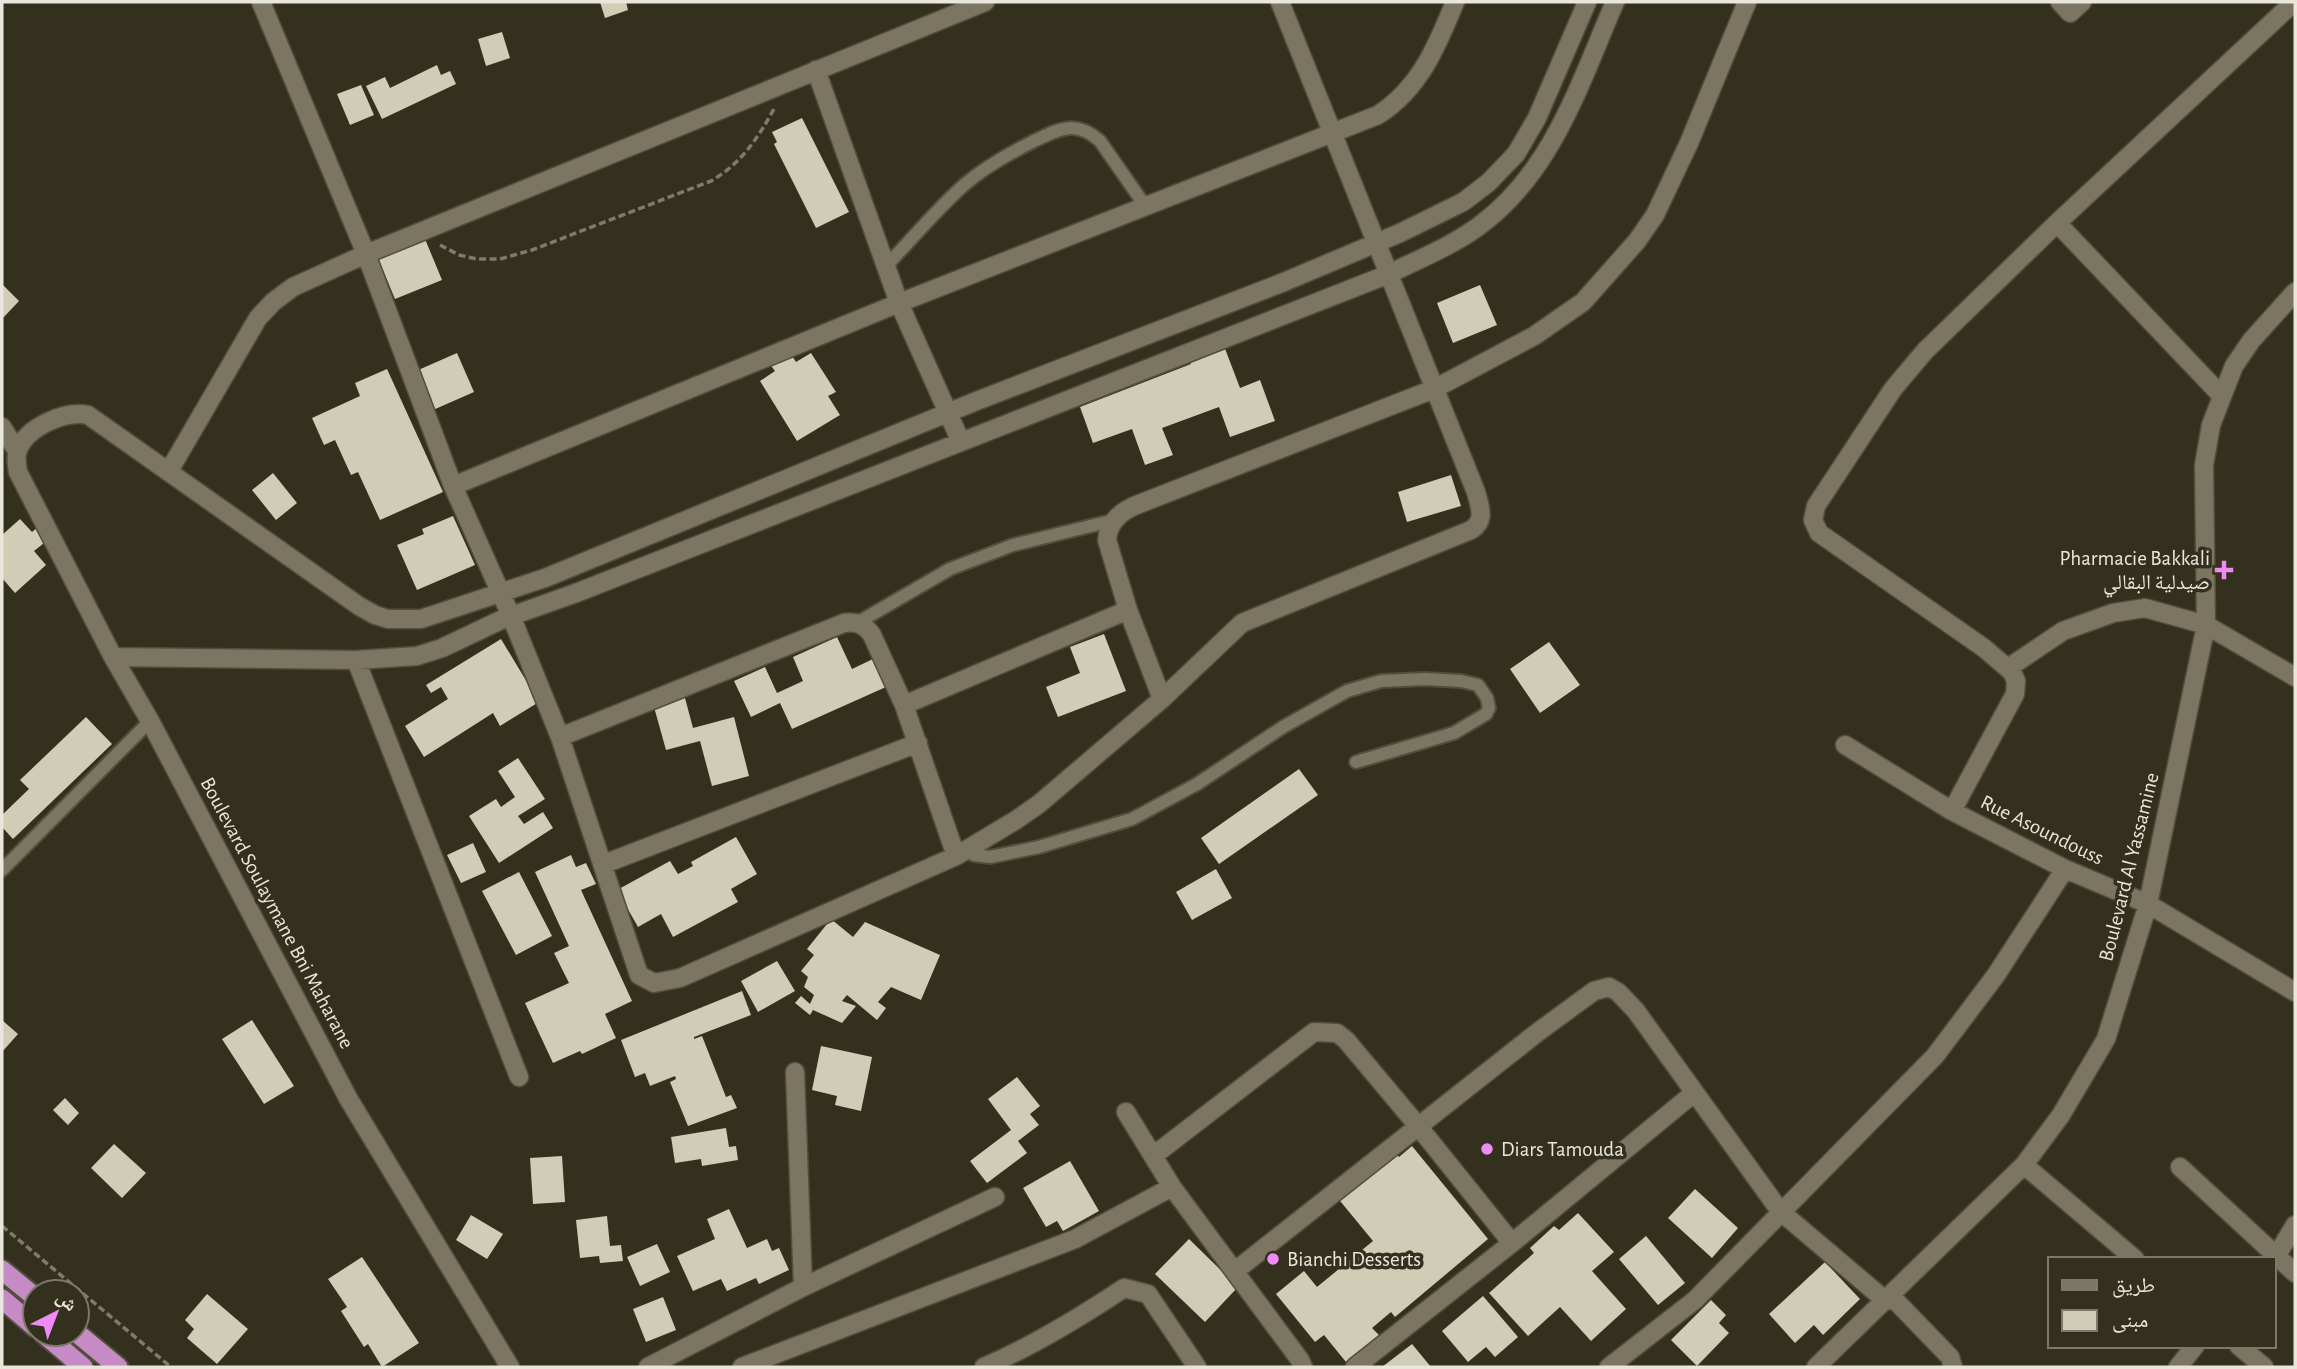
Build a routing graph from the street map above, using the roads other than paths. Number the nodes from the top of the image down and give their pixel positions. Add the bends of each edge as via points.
1 (261, 2) edge
2 (985, 2) edge
3 (1280, 2) edge
4 (1455, 2) edge
5 (1587, 2) edge
6 (1615, 2) edge
7 (1747, 2) edge
8 (2060, 2) edge
9 (2082, 2) edge
10 (2294, 2) edge
11 (816, 70) junction
12 (1332, 135) junction
13 (1146, 207) junction
14 (2057, 223) junction
15 (1377, 244) junction
16 (366, 254) junction
17 (886, 266) junction
18 (1390, 275) junction
19 (2295, 292) edge
20 (899, 303) junction
21 (1434, 389) junction
22 (2221, 395) junction
23 (949, 412) junction
24 (2, 427) edge
25 (961, 442) junction
26 (17, 452) junction
27 (169, 471) junction
28 (453, 486) junction
29 (1115, 520) junction
30 (499, 594) junction
31 (1128, 610) junction
32 (511, 616) junction
33 (857, 623) junction
34 (2206, 625) junction
35 (113, 657) junction
36 (356, 660) junction
37 (2008, 668) junction
38 (2295, 677) edge
39 (1162, 699) junction
40 (904, 705) junction
41 (150, 721) junction
42 (560, 737) junction
43 (918, 743) junction
44 (1844, 745) dead end
45 (1356, 762) dead end
46 (1952, 811) junction
47 (963, 852) junction
48 (604, 864) junction
49 (2065, 869) junction
50 (2, 870) edge
51 (2148, 904) junction
52 (2295, 992) edge
53 (795, 1072) dead end
54 (519, 1077) dead end
55 (1695, 1093) junction
56 (1126, 1112) dead end
57 (1418, 1126) junction
58 (1153, 1156) junction
59 (2024, 1165) junction
60 (2180, 1167) dead end
61 (1172, 1187) junction
62 (995, 1198) dead end
63 (1780, 1211) junction
64 (2295, 1224) edge
65 (1511, 1243) junction
66 (2133, 1257) edge
67 (2274, 1257) edge
68 (2276, 1257) edge
69 (2276, 1259) edge
70 (2, 1269) edge
71 (1235, 1271) junction
72 (2295, 1273) edge
73 (21, 1285) edge
74 (803, 1287) junction
75 (1889, 1298) junction
76 (2, 1299) edge
77 (21, 1315) edge
78 (91, 1345) edge
79 (61, 1348) edge
80 (2193, 1348) edge
81 (2241, 1348) edge
82 (83, 1367) edge
83 (118, 1367) edge
84 (510, 1367) edge
85 (648, 1367) edge
86 (743, 1367) edge
87 (984, 1367) edge
88 (1197, 1367) edge
89 (1303, 1367) edge
90 (1355, 1367) edge
91 (1609, 1367) edge
92 (1816, 1367) edge
93 (1953, 1367) edge
94 (2178, 1367) edge
95 (2264, 1367) edge

1 - 16 street
2 - 11 street
3 - 12 street
4 - 12 street via 1436,50 1409,89 1378,115
5 - 15 street via 1538,118 1516,154 1463,202
6 - 18 street via 1549,149 1521,187 1470,232
7 - 21 street via 1689,143 1655,215 1637,241 1583,302 1534,336
8 - 9 street via 2070,13
10 - 14 street
11 - 16 street
11 - 17 street
12 - 13 street
12 - 15 street
13 - 17 lane via 1100,141 1080,129 1060,129 993,163 969,181
13 - 20 street
14 - 22 street
14 - 37 street via 1925,351 1893,389 1819,498 1813,515 1819,533 1961,630
15 - 18 street
15 - 23 street
16 - 27 street via 293,288 258,318
16 - 28 street
17 - 20 street
18 - 21 street
18 - 25 street
19 - 22 street, Boulevard Al Yassamine via 2250,341
20 - 23 street
20 - 28 street
21 - 29 street via 1139,504
21 - 39 street via 1476,492 1482,515 1479,524 1242,623
22 - 34 street, Boulevard Al Yassamine via 2204,465
23 - 25 street
23 - 30 street
24 - 26 street
25 - 32 street
26 - 27 street via 28,436 43,426 79,413 94,418
26 - 35 street, Boulevard Soulaymane Bni Maharane via 18,472
27 - 30 street via 375,615 421,619
28 - 30 street
29 - 31 street via 1107,540
29 - 33 lane via 1013,545 950,569
30 - 32 street
31 - 39 street
31 - 40 street
32 - 36 street via 432,652
32 - 42 street
33 - 40 street via 872,635
33 - 42 street via 844,623
34 - 37 street via 2145,608 2113,613 2063,631
34 - 38 street
34 - 51 street, Boulevard Al Yassamine
35 - 36 street
35 - 41 street, Boulevard Soulaymane Bni Maharane
36 - 54 street
37 - 46 street via 2015,677 2015,694
39 - 47 street via 1039,804
40 - 43 street
41 - 50 lane
41 - 84 street, Boulevard Soulaymane Bni Maharane via 348,1098
42 - 48 street
43 - 47 street
43 - 48 street
44 - 46 street, Rue Asoundouss
45 - 47 lane via 1454,733 1486,714 1487,698 1478,685 1461,681 1381,681 1347,691 1132,819 989,857
46 - 49 street, Rue Asoundouss
47 - 48 street via 680,978 654,983 639,975
49 - 51 street, Rue Asoundouss
49 - 63 street via 1996,975 1935,1056
51 - 52 street, Rue Asoundouss
51 - 59 street, Boulevard Al Yassamine via 2106,1039 2061,1115
53 - 74 street
55 - 57 street via 1636,1011 1609,987 1538,1032
55 - 63 street
55 - 65 street
56 - 58 street
57 - 58 street via 1346,1040 1337,1033 1321,1031
57 - 65 street
57 - 71 street
58 - 61 street
59 - 66 street
59 - 75 street, Boulevard Al Yassamine
60 - 67 street
61 - 71 street
61 - 86 street via 1075,1238
62 - 74 street
63 - 75 street
63 - 91 street via 1679,1314
64 - 68 street
65 - 90 street
69 - 72 street
70 - 73 highway
71 - 89 street
74 - 85 street
75 - 92 street, Boulevard Al Yassamine
75 - 93 street via 1950,1357
76 - 77 highway
78 - 83 highway
79 - 82 highway
80 - 94 street
81 - 95 street
87 - 88 street via 1042,1339 1124,1288 1148,1294

